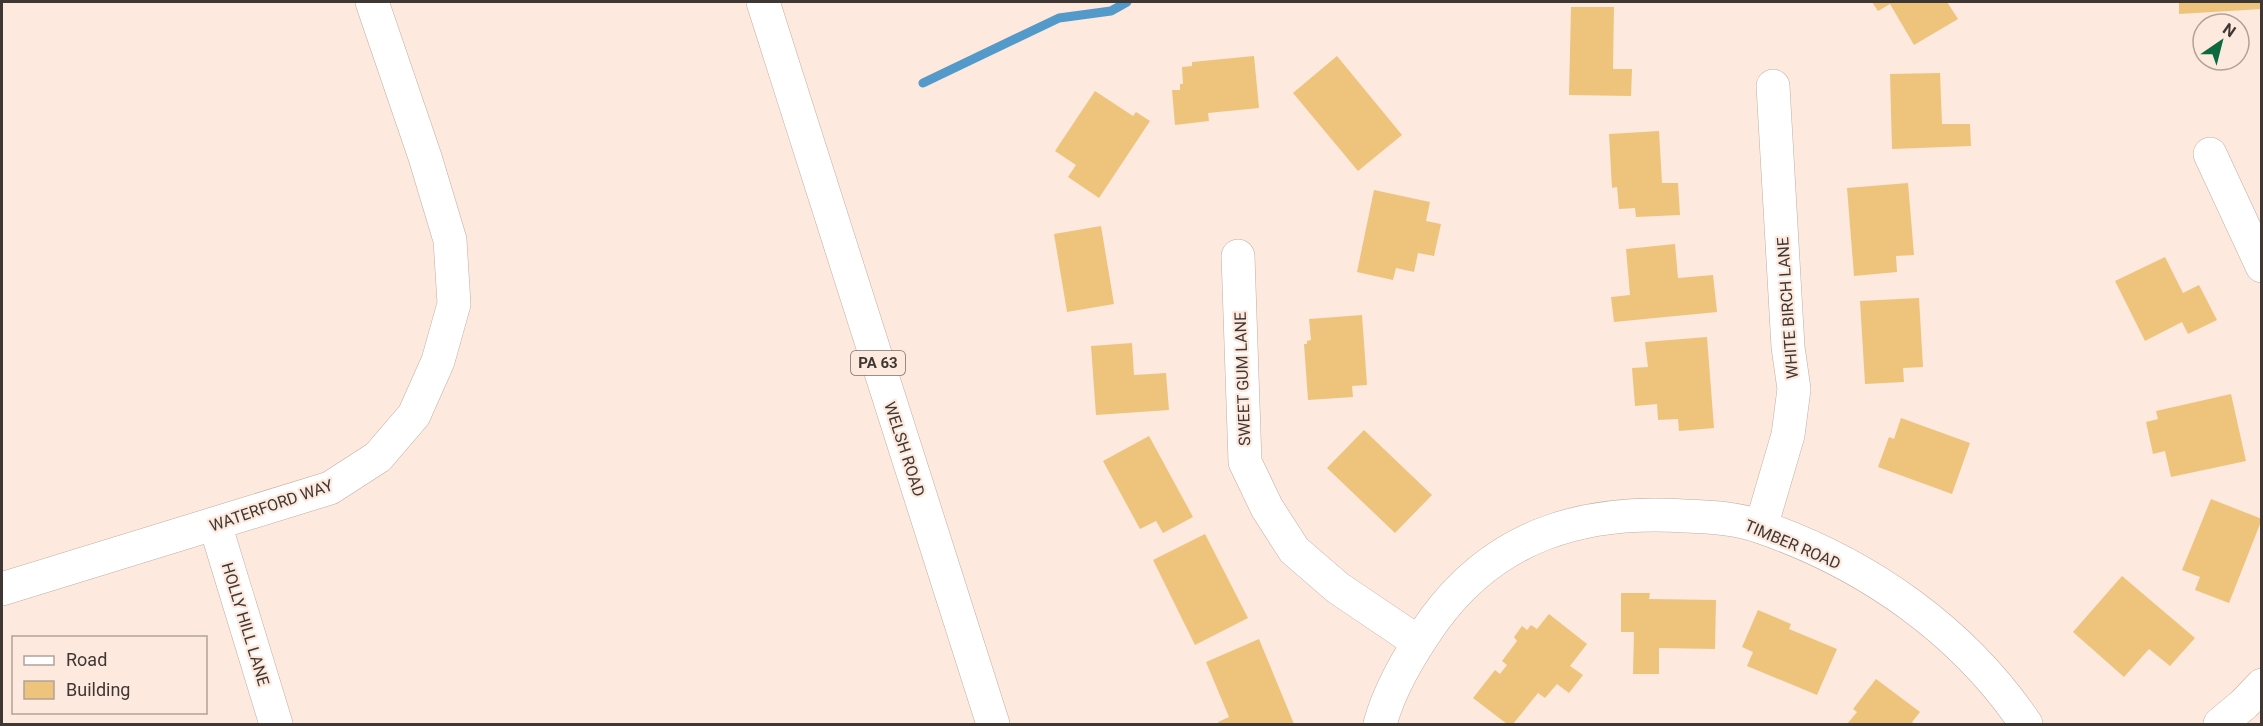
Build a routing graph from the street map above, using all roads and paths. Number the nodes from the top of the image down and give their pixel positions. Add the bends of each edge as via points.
1 (372, 2) edge
2 (763, 2) edge
3 (1773, 86) dead end
4 (2210, 154) dead end
5 (1238, 256) dead end
6 (2262, 266) edge
7 (215, 524) junction
8 (1761, 527) junction
9 (2, 589) edge
10 (1418, 642) junction
11 (2262, 684) edge
12 (276, 724) edge
13 (993, 724) edge
14 (1380, 724) edge
15 (2026, 724) edge
16 (2220, 724) edge

1 - 7 street, WATERFORD WAY via 450,240 454,304 438,361 414,415 378,457 330,488
2 - 13 street, WELSH ROAD / PA 63
3 - 8 street, WHITE BIRCH LANE via 1788,347 1794,389 1788,435
4 - 6 street
5 - 10 street, SWEET GUM LANE via 1245,462 1266,508 1294,550 1338,588
7 - 9 street, WATERFORD WAY
7 - 12 street, HOLLY HILL LANE
8 - 10 street, TIMBER ROAD via 1727,518 1647,513 1606,517 1539,535 1507,550 1477,571 1453,594
8 - 15 street, TIMBER ROAD via 1888,588 1921,611 1978,663
10 - 14 street, TIMBER ROAD
11 - 16 street

